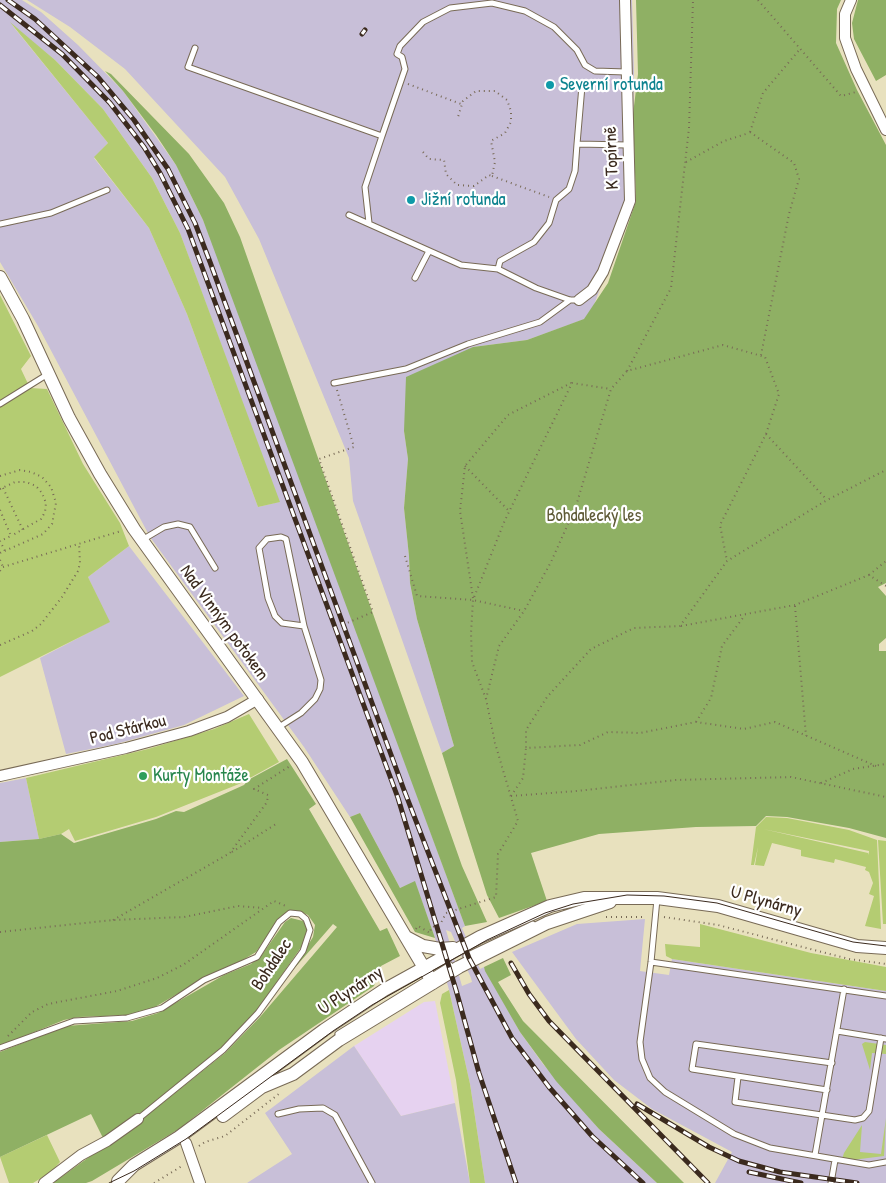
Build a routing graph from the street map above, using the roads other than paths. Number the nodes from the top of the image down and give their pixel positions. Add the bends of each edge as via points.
1 (625, 0) edge
2 (851, 0) edge
3 (195, 48) dead end
4 (626, 72) junction
5 (582, 86) dead end
6 (886, 130) edge
7 (382, 136) junction
8 (577, 144) junction
9 (628, 144) junction
10 (107, 190) dead end
11 (349, 214) dead end
12 (369, 223) junction
13 (0, 224) edge
14 (429, 251) junction
15 (498, 269) junction
16 (0, 277) edge
17 (415, 278) dead end
18 (574, 300) junction
19 (48, 374) junction
20 (334, 383) road end
21 (0, 404) edge
22 (142, 540) junction
23 (215, 568) dead end
24 (304, 626) junction
25 (258, 699) junction
26 (279, 727) junction
27 (0, 776) edge
28 (634, 898) junction
29 (657, 898) junction
30 (405, 937) junction
31 (458, 948) junction
32 (886, 948) edge
33 (652, 962) junction
34 (428, 976) junction
35 (844, 989) junction
36 (886, 996) edge
37 (837, 1031) junction
38 (884, 1038) edge
39 (0, 1048) edge
40 (832, 1062) junction
41 (738, 1077) junction
42 (827, 1090) junction
43 (278, 1114) dead end
44 (822, 1116) junction
45 (138, 1119) joint
46 (186, 1143) junction
47 (815, 1155) junction
48 (834, 1160) junction
49 (886, 1162) edge
50 (116, 1182) edge
51 (44, 1183) edge
52 (200, 1183) edge
53 (372, 1183) edge
54 (831, 1183) edge

1 - 4 street, K Topírně
2 - 6 street via 845,14 845,38
3 - 7 lane via 188,67
4 - 7 lane via 595,71 585,65 567,39 543,20 514,8 482,3 450,8 422,22 400,46 397,54 404,63 401,82
4 - 9 street, K Topírně
5 - 8 lane
7 - 12 lane via 365,188
8 - 9 lane
8 - 15 lane via 575,171 569,188 557,200 543,231 534,242 500,261
9 - 18 street, K Topírně via 630,201 603,272 592,290
10 - 13 lane via 51,213
11 - 12 lane
12 - 14 lane
14 - 15 lane via 461,266
14 - 17 lane
15 - 18 lane via 536,288
16 - 19 street, Nad Vinným potokem
18 - 20 lane via 540,322 468,344 406,369
19 - 21 lane
19 - 22 street, Nad Vinným potokem via 100,474
22 - 23 lane via 164,527 178,524 190,527
22 - 25 street, Nad Vinným potokem
24 - 24 lane via 286,539 267,539 258,548 275,616 282,623
24 - 26 lane via 321,680 320,689 301,713
25 - 26 street, Nad Vinným potokem
25 - 27 street, Pod Stárkou via 227,717 189,731
26 - 30 street, Nad Vinným potokem
28 - 29 street, U Plynárny
28 - 31 street, U Plynárny via 569,900 521,917
28 - 34 street, U Plynárny via 606,903 546,923
29 - 32 street, U Plynárny via 718,906 857,946
29 - 33 lane
30 - 31 street via 432,948
30 - 34 street, Nad Vinným potokem
31 - 34 street, U Plynárny
33 - 35 lane
33 - 47 lane via 640,1042 642,1059 650,1078 665,1092 734,1134 770,1148
34 - 46 street, U Plynárny via 293,1074 262,1086
34 - 50 street, U Plynárny via 324,1030 179,1137 134,1165
35 - 36 lane
35 - 37 lane
37 - 38 lane
37 - 40 lane
38 - 44 lane via 869,1111 863,1118 855,1120
39 - 45 lane, Bohdalec via 74,1021 127,1018 162,1008 204,980 257,957 279,922 290,913 300,914 310,930 303,951 258,1013 223,1050
40 - 41 lane via 696,1044 692,1069
40 - 42 lane
41 - 42 lane
41 - 44 lane via 735,1102
42 - 44 lane
43 - 53 lane via 323,1108 335,1115
44 - 47 lane
45 - 51 street, Bohdalec
46 - 50 street, U Plynárny
46 - 52 street
47 - 48 lane
48 - 49 lane via 870,1166
48 - 54 lane

